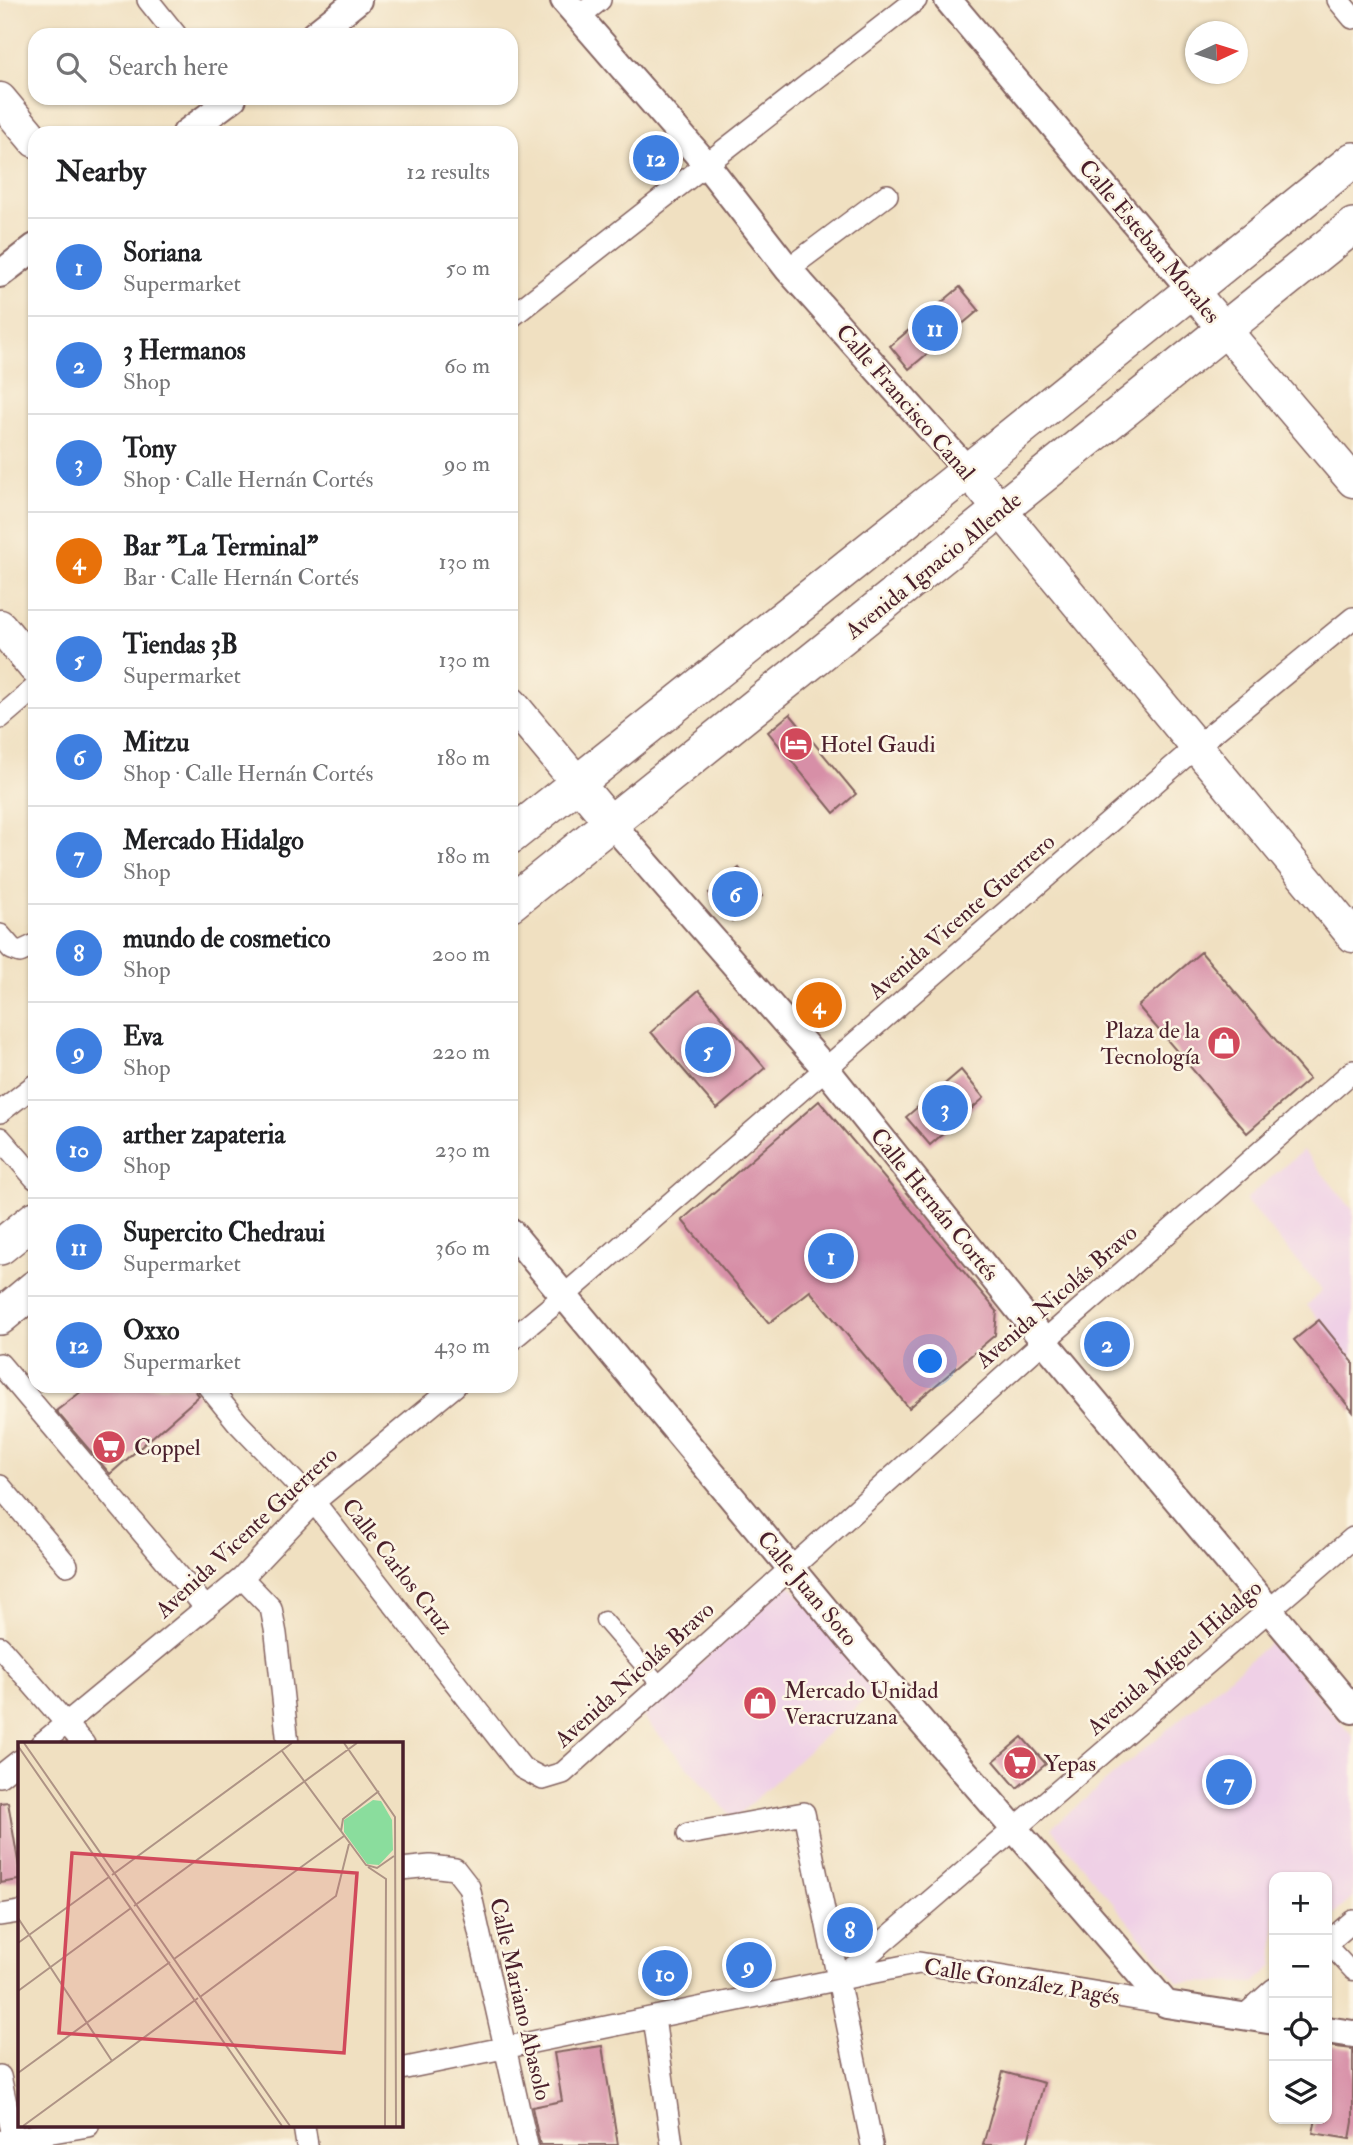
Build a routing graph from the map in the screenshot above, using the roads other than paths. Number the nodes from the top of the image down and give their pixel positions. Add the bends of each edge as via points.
1 (148, 0) edge
2 (358, 0) edge
3 (600, 0) edge
4 (916, 0) edge
5 (948, 0) edge
6 (1338, 0) edge
7 (571, 8) edge
8 (1353, 18) edge
9 (170, 28) edge
10 (323, 28) edge
11 (0, 99) edge
12 (222, 105) edge
13 (195, 126) edge
14 (28, 133) edge
15 (1353, 160) edge
16 (707, 164) junction
17 (887, 195) dead end
18 (1353, 226) edge
19 (28, 252) edge
20 (789, 269) junction
21 (0, 274) edge
22 (1191, 290) junction
23 (518, 312) edge
24 (1223, 330) junction
25 (968, 471) junction
26 (1353, 481) edge
27 (1000, 512) junction
28 (1353, 618) edge
29 (0, 626) edge
30 (28, 660) edge
31 (28, 694) edge
32 (518, 712) edge
33 (0, 718) edge
34 (1197, 746) junction
35 (576, 782) junction
36 (611, 823) junction
37 (518, 830) edge
38 (518, 897) edge
39 (0, 935) edge
40 (1353, 936) edge
41 (28, 948) edge
42 (825, 1068) junction
43 (1353, 1071) edge
44 (28, 1091) edge
45 (0, 1112) edge
46 (0, 1138) edge
47 (28, 1170) edge
48 (28, 1225) edge
49 (518, 1240) edge
50 (0, 1247) edge
51 (28, 1294) edge
52 (565, 1295) junction
53 (0, 1317) edge
54 (518, 1334) edge
55 (1044, 1341) junction
56 (0, 1364) edge
57 (214, 1393) edge
58 (446, 1393) edge
59 (0, 1486) edge
60 (314, 1502) junction
61 (1353, 1538) edge
62 (67, 1565) dead end
63 (792, 1568) junction
64 (242, 1578) junction
65 (206, 1608) junction
66 (1269, 1610) junction
67 (604, 1620) dead end
68 (0, 1647) edge
69 (661, 1686) junction
70 (1353, 1710) edge
71 (67, 1724) junction
72 (44, 1742) edge
73 (82, 1742) edge
74 (288, 1742) edge
75 (18, 1762) edge
76 (0, 1776) edge
77 (543, 1779) joint
78 (1013, 1830) junction
79 (688, 1834) dead end
80 (402, 1869) edge
81 (18, 1912) edge
82 (0, 1915) edge
83 (1353, 1921) edge
84 (1332, 1940) edge
85 (1332, 1949) edge
86 (1353, 1972) edge
87 (839, 1979) junction
88 (1269, 1993) edge
89 (1166, 2004) junction
90 (1244, 2015) junction
91 (654, 2018) junction
92 (1269, 2020) edge
93 (1332, 2031) edge
94 (1353, 2034) edge
95 (506, 2048) junction
96 (402, 2069) edge
97 (0, 2076) edge
98 (78, 2128) edge
99 (10, 2142) edge
100 (527, 2145) edge
101 (672, 2145) edge
102 (872, 2145) edge

1 - 9 street
2 - 10 street
3 - 7 street
4 - 16 street
5 - 22 street, Calle Esteban Morales
6 - 8 street
7 - 16 street, Calle Francisco Canal
11 - 14 main road
12 - 13 street
15 - 22 main road
16 - 20 street, Calle Francisco Canal
16 - 23 street
17 - 20 street
18 - 24 main road, Avenida Ignacio Allende
19 - 21 street
20 - 25 street, Calle Francisco Canal
22 - 24 main road, Calle Esteban Morales
22 - 25 main road
24 - 26 main road, Calle Esteban Morales
24 - 27 main road, Avenida Ignacio Allende
25 - 27 main road, Calle Francisco Canal
25 - 35 main road
27 - 34 main road, Calle Francisco Canal
27 - 36 main road, Avenida Ignacio Allende
28 - 34 street, Avenida Vicente Guerrero
29 - 30 main road
31 - 33 street
32 - 35 main road, Calle Hernán Cortés
34 - 40 main road, Calle Francisco Canal
34 - 42 street, Avenida Vicente Guerrero
35 - 36 main road, Calle Hernán Cortés
35 - 37 main road
36 - 38 main road, Avenida Ignacio Allende
36 - 42 street, Calle Hernán Cortés
39 - 41 street via 12,949
42 - 52 street, Avenida Vicente Guerrero
42 - 55 street, Calle Hernán Cortés
43 - 55 street, Avenida Nicolás Bravo
44 - 45 street
46 - 47 street
48 - 50 main road
49 - 52 street, Calle Juan Soto
51 - 53 main road
52 - 54 street, Avenida Vicente Guerrero
52 - 63 street, Calle Juan Soto
55 - 63 street, Avenida Nicolás Bravo
55 - 66 street, Calle Hernán Cortés
56 - 65 street
57 - 60 street, Calle Carlos Cruz
58 - 60 street, Avenida Vicente Guerrero
59 - 62 street
60 - 64 street, Avenida Vicente Guerrero
60 - 77 street, Calle Carlos Cruz via 522,1768
61 - 66 street, Avenida Miguel Hidalgo
63 - 69 street, Avenida Nicolás Bravo
63 - 78 street, Calle Juan Soto
64 - 65 street, Avenida Vicente Guerrero
64 - 74 street via 271,1608
65 - 71 street, Avenida Vicente Guerrero
66 - 70 street, Calle Hernán Cortés
66 - 78 street, Avenida Miguel Hidalgo
67 - 69 street
68 - 71 street
69 - 77 street, Avenida Nicolás Bravo via 563,1773
71 - 72 street, Avenida Vicente Guerrero
71 - 73 street
75 - 76 street
78 - 87 street, Avenida Miguel Hidalgo
78 - 89 street, Calle Juan Soto
79 - 87 street via 804,1813
80 - 95 street, Calle Mariano Abasolo via 455,1869 469,1887
81 - 82 street
83 - 84 street
85 - 86 street
87 - 89 street, Calle González Pagés via 919,1963
87 - 91 street, Calle González Pagés
87 - 102 street
88 - 90 street
89 - 90 street, Calle González Pagés
90 - 92 street, Calle González Pagés
91 - 95 street, Calle González Pagés
91 - 101 street
93 - 94 street
95 - 96 street, Calle González Pagés
95 - 100 street, Calle Mariano Abasolo
97 - 99 street
98 - 99 street

